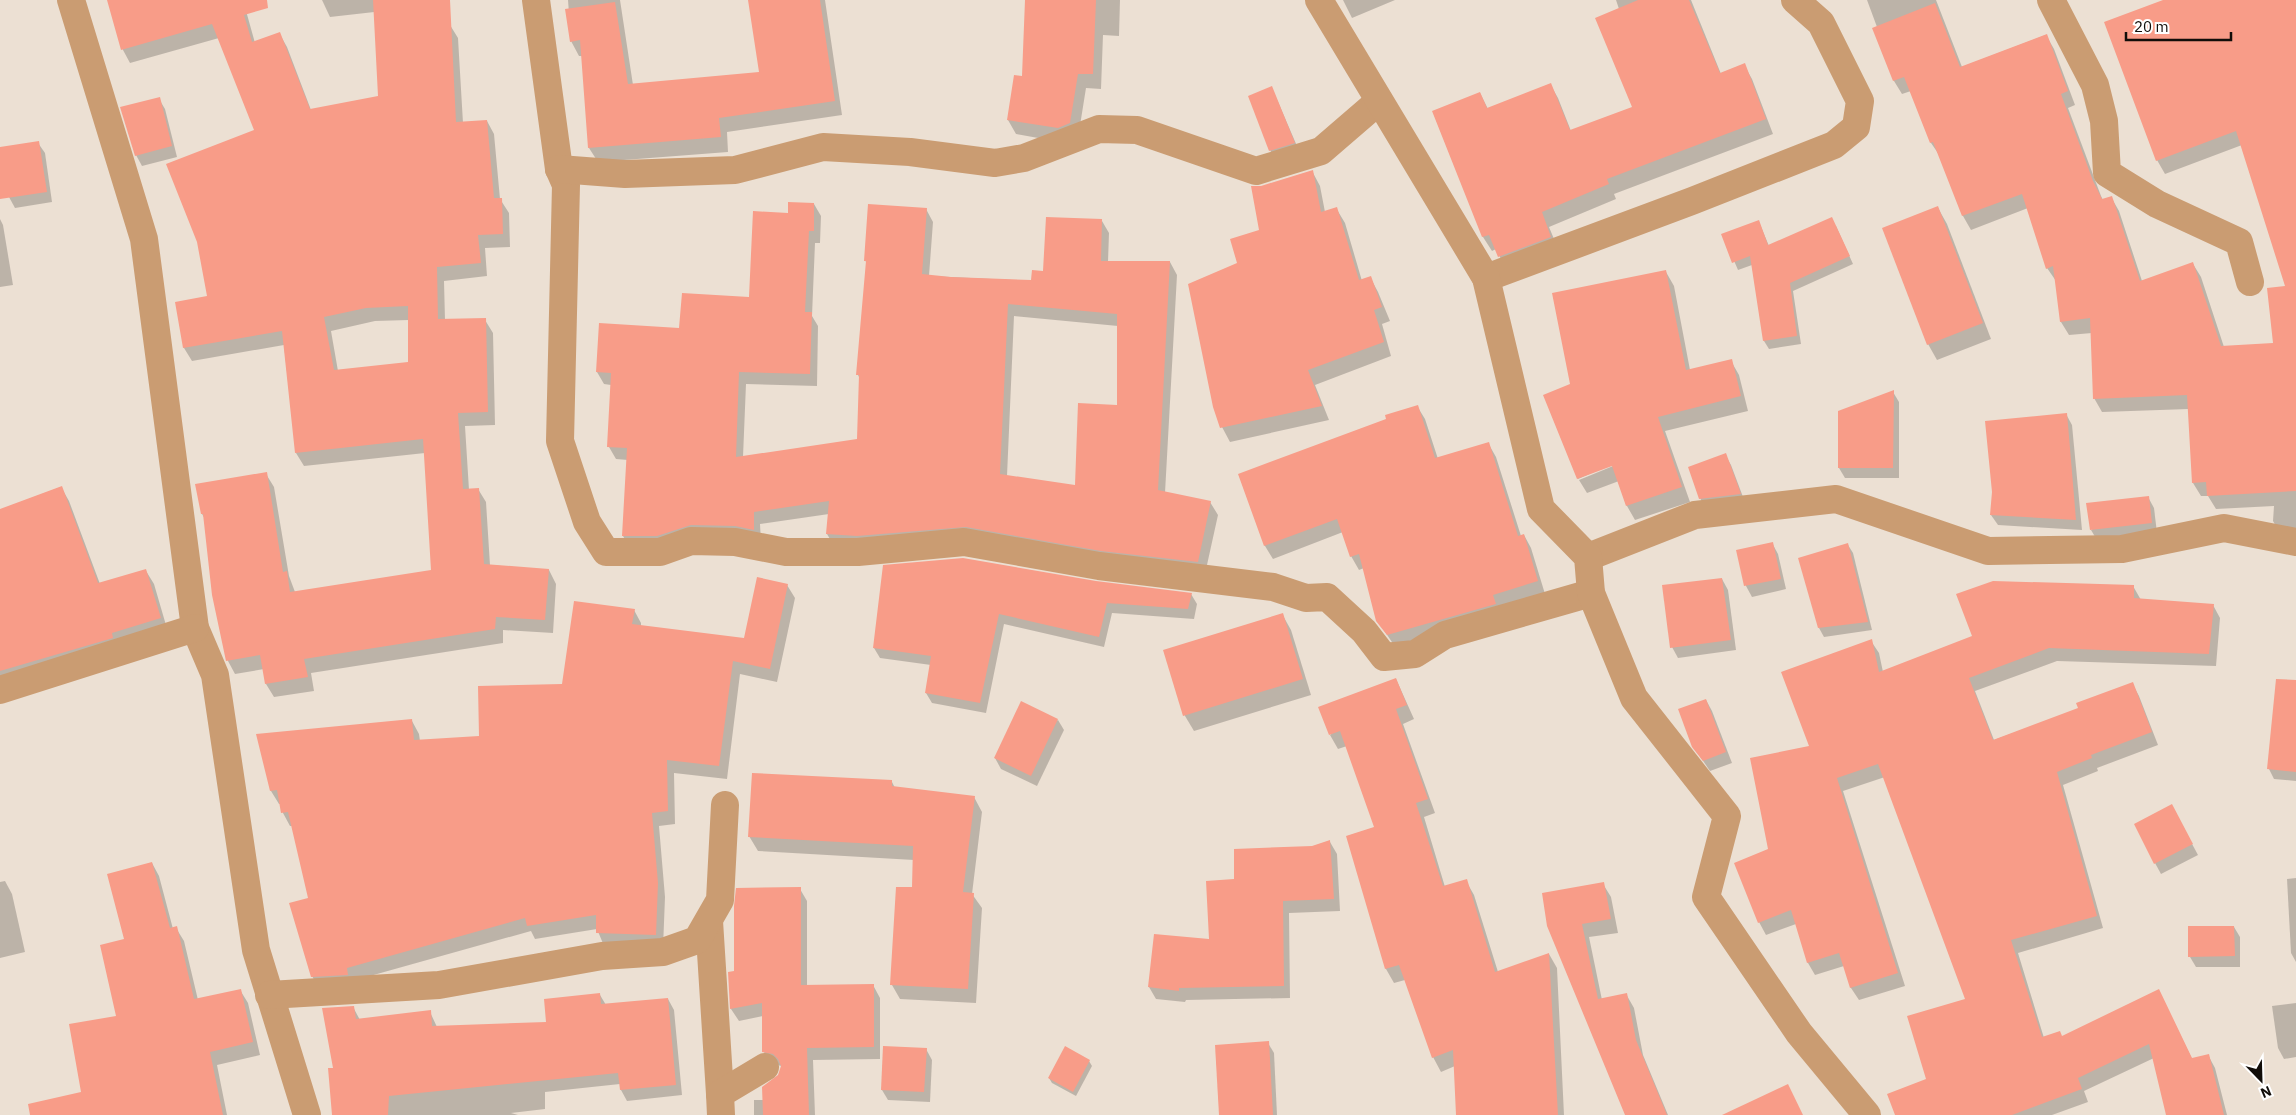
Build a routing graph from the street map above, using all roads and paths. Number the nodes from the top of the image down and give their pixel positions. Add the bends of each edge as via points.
1 (71, 0) edge
2 (536, 0) edge
3 (1319, 0) edge
4 (1795, 0) edge
5 (2051, 0) edge
6 (1379, 102) junction
7 (559, 169) junction
8 (1486, 278) junction
9 (2250, 282) dead end
10 (2296, 542) edge
11 (1588, 557) junction
12 (1591, 593) junction
13 (195, 628) junction
14 (0, 690) edge
15 (725, 805) dead end
16 (709, 921) junction
17 (269, 994) junction
18 (765, 1067) dead end
19 (720, 1104) edge
20 (307, 1115) edge
21 (1867, 1115) edge

1 - 13 street via 144,239
2 - 7 street
3 - 6 street
4 - 8 street via 1822,23 1860,101 1856,127 1834,145
5 - 9 street via 2096,85 2104,121 2107,174 2157,204 2239,242
6 - 7 street via 1321,151 1256,170 1138,130 1099,129 1024,158 995,163 910,152 823,148 735,170 624,174
6 - 8 street
7 - 12 street via 566,185 560,441 587,522 606,552 660,552 692,541 735,542 786,552 858,552 964,542 1099,566 1274,587 1306,598 1328,597 1364,631 1384,658 1415,654 1445,635
8 - 11 street via 1541,509
10 - 11 street via 2224,528 2122,549 1988,551 1836,499 1695,516
11 - 12 street
12 - 21 street via 1634,698 1727,816 1706,897 1798,1033
13 - 14 street
13 - 17 street via 215,675 256,950
15 - 16 street via 720,900
16 - 17 street via 697,940 663,952 602,956 439,985
16 - 19 street
17 - 20 street
18 - 19 street

